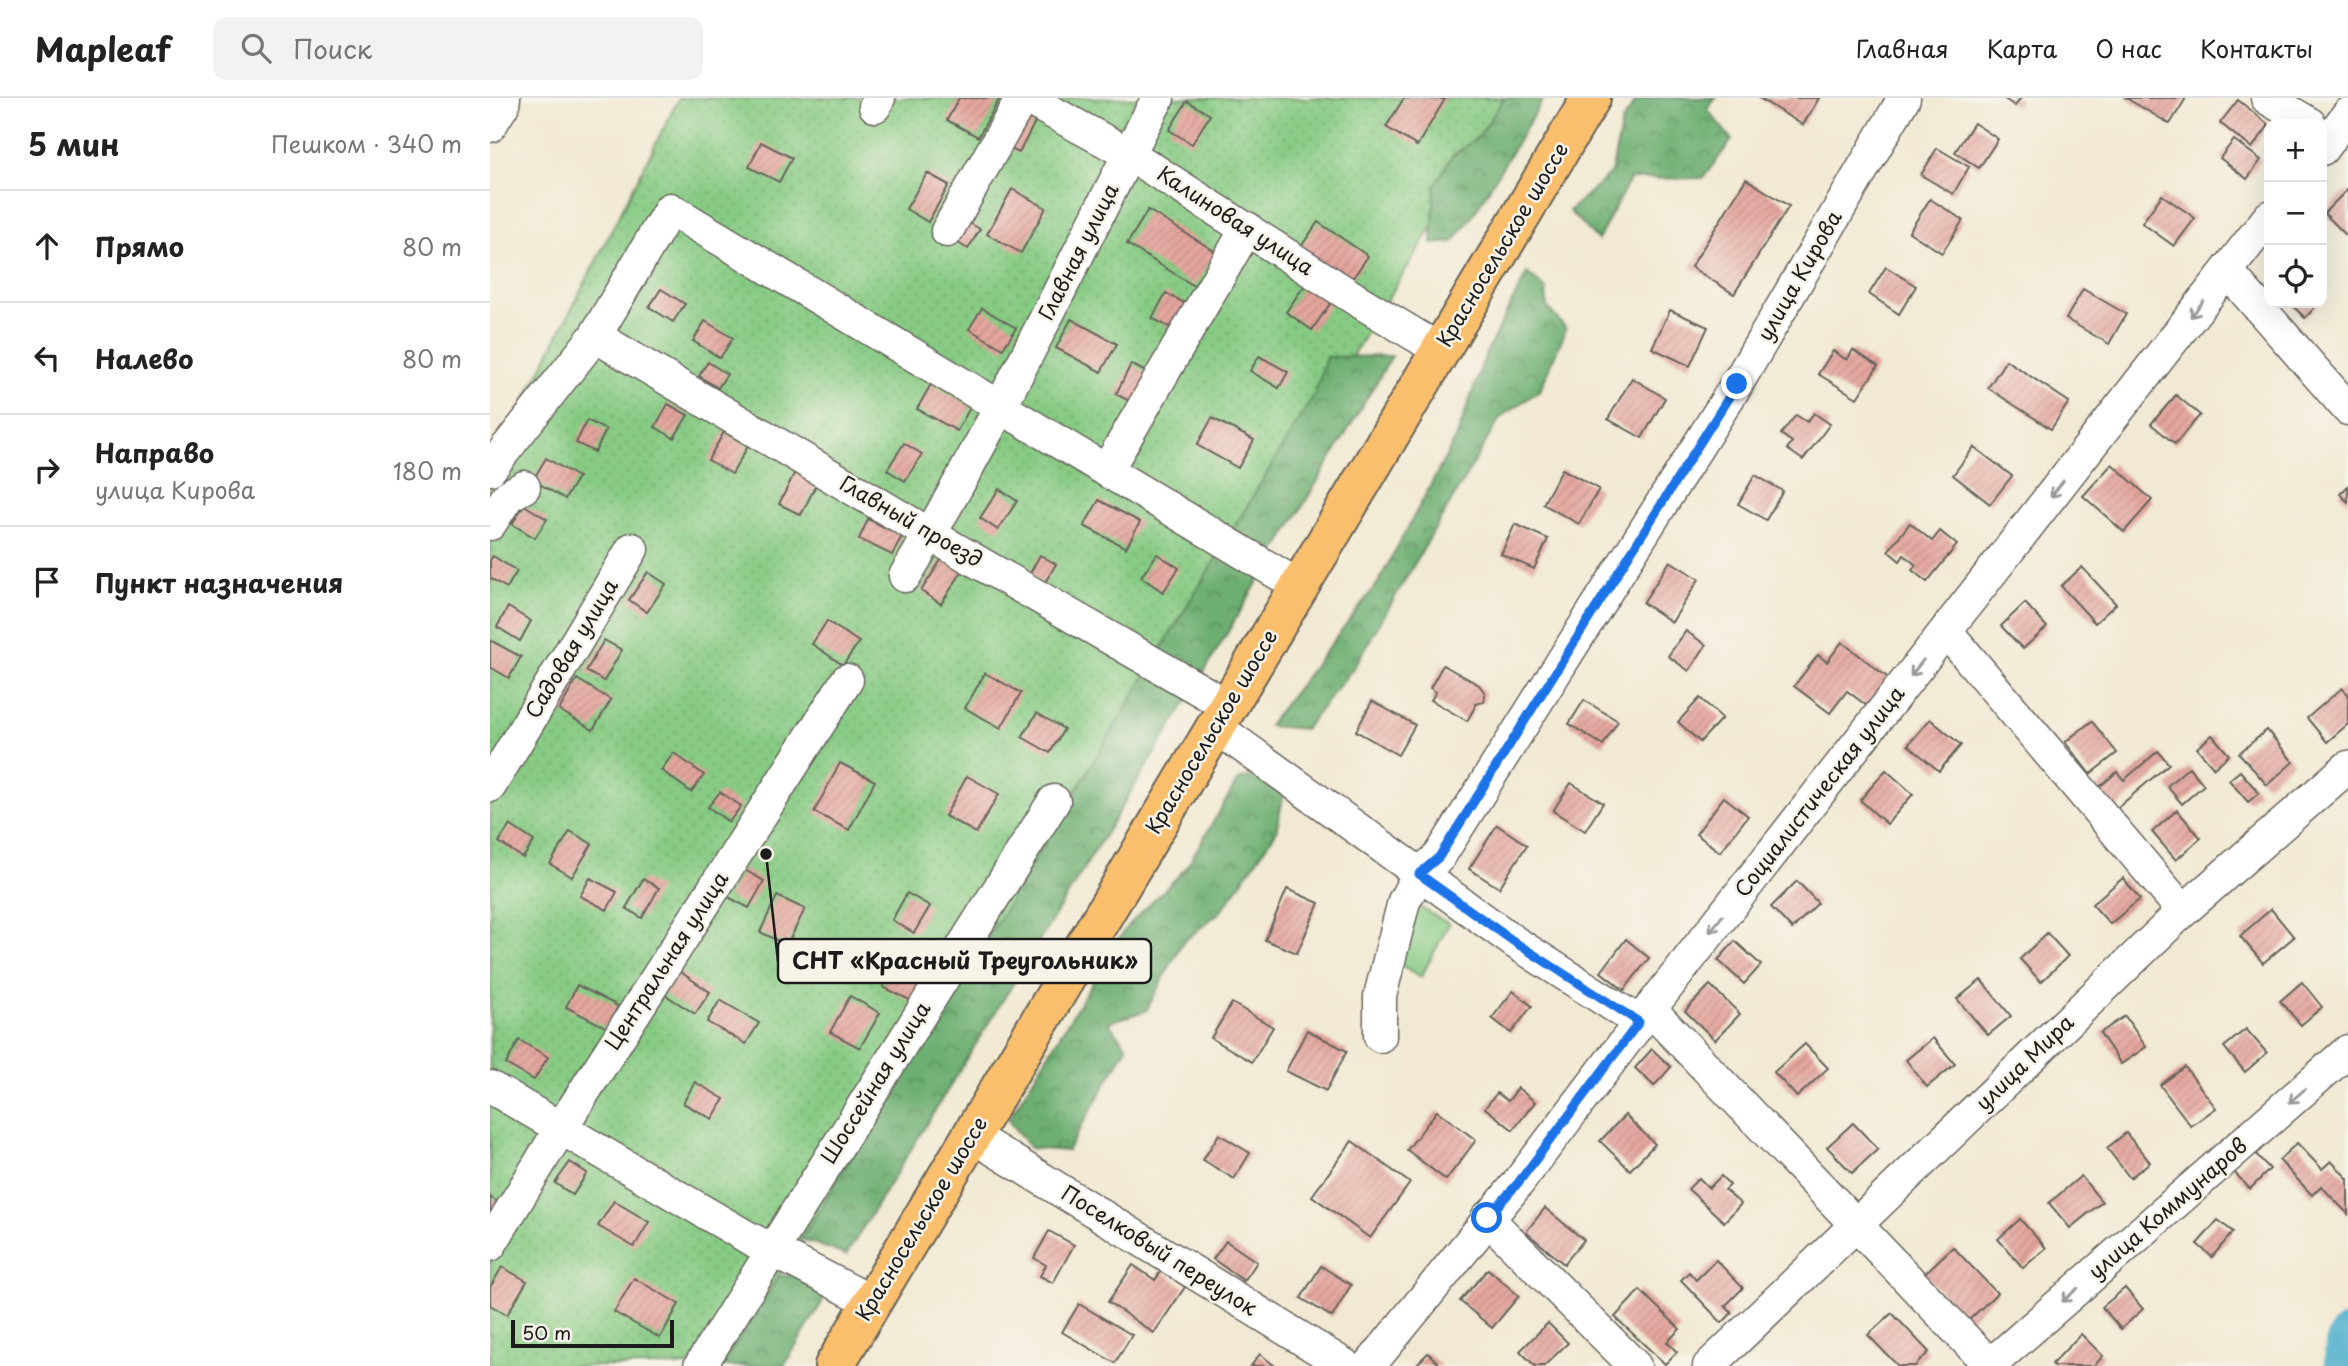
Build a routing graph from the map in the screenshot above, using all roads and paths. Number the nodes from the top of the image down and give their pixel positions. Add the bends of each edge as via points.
1 (504, 98) edge
2 (1024, 98) edge
3 (1158, 98) edge
4 (1591, 98) edge
5 (1904, 98) edge
6 (2267, 98) edge
7 (490, 127) edge
8 (2330, 134) edge
9 (1129, 154) junction
10 (2264, 223) edge
11 (1247, 228) junction
12 (947, 231) dead end
13 (2227, 271) junction
14 (595, 336) junction
15 (1440, 350) junction
16 (1001, 406) junction
17 (2348, 409) edge
18 (490, 468) edge
19 (1107, 470) junction
20 (524, 487) dead end
21 (490, 524) edge
22 (931, 535) junction
23 (632, 549) dead end
24 (905, 576) dead end
25 (1299, 586) junction
26 (1946, 631) junction
27 (847, 680) dead end
28 (1222, 716) junction
29 (2348, 767) edge
30 (490, 786) edge
31 (1054, 802) dead end
32 (1419, 874) junction
33 (2183, 911) junction
34 (1644, 1015) junction
35 (1380, 1037) dead end
36 (2348, 1051) edge
37 (490, 1087) edge
38 (561, 1128) junction
39 (972, 1136) junction
40 (1487, 1218) junction
41 (1856, 1225) junction
42 (490, 1245) edge
43 (771, 1250) junction
44 (872, 1302) junction
45 (1990, 1365) edge
46 (700, 1366) edge
47 (834, 1366) edge
48 (1346, 1366) edge
49 (1369, 1366) edge
50 (1635, 1366) edge
51 (1709, 1366) edge

1 - 7 street
2 - 9 street, Калиновая улица
2 - 12 street
3 - 9 street, Главная улица
4 - 15 highway, Красносельское шоссе
5 - 32 street, улица Кирова via 1737,384 1439,857
6 - 8 street
9 - 11 street, Калиновая улица
9 - 16 street, Главная улица
10 - 13 street, Социалистическая улица
11 - 15 street, Калиновая улица
11 - 19 street
13 - 17 street
13 -> 26 street, Социалистическая улица
14 - 16 street via 670,209
14 - 18 street
14 - 22 street, Главный проезд
15 - 25 highway, Красносельское шоссе
16 - 19 street
16 - 22 street, Главная улица
19 - 25 street
20 - 21 street via 508,496
22 - 24 street, Главная улица
22 - 28 street, Главный проезд
23 - 30 street, Садовая улица
25 - 28 highway, Красносельское шоссе
26 - 33 street
26 -> 34 street, Социалистическая улица
27 - 38 street, Центральная улица
28 - 32 street, Главный проезд
28 - 39 highway, Красносельское шоссе
29 - 33 street, улица Мира
31 - 43 street, Шоссейная улица
32 - 34 street, Главный проезд via 1516,943
32 - 35 street, улица Кирова via 1404,901 1380,996
33 - 41 street, улица Мира
34 - 40 street, Социалистическая улица
34 - 41 street, Главный проезд
36 -> 45 street, улица Коммунаров
37 - 38 street
38 - 42 street, Центральная улица
38 - 43 street
39 - 44 highway, Красносельское шоссе
39 - 48 street, Поселковый переулок
40 - 49 street, Социалистическая улица
40 - 50 street
41 - 45 street, Главный проезд
41 - 51 street, улица Мира
43 - 44 street
43 - 46 street, Шоссейная улица
44 - 47 highway, Красносельское шоссе

